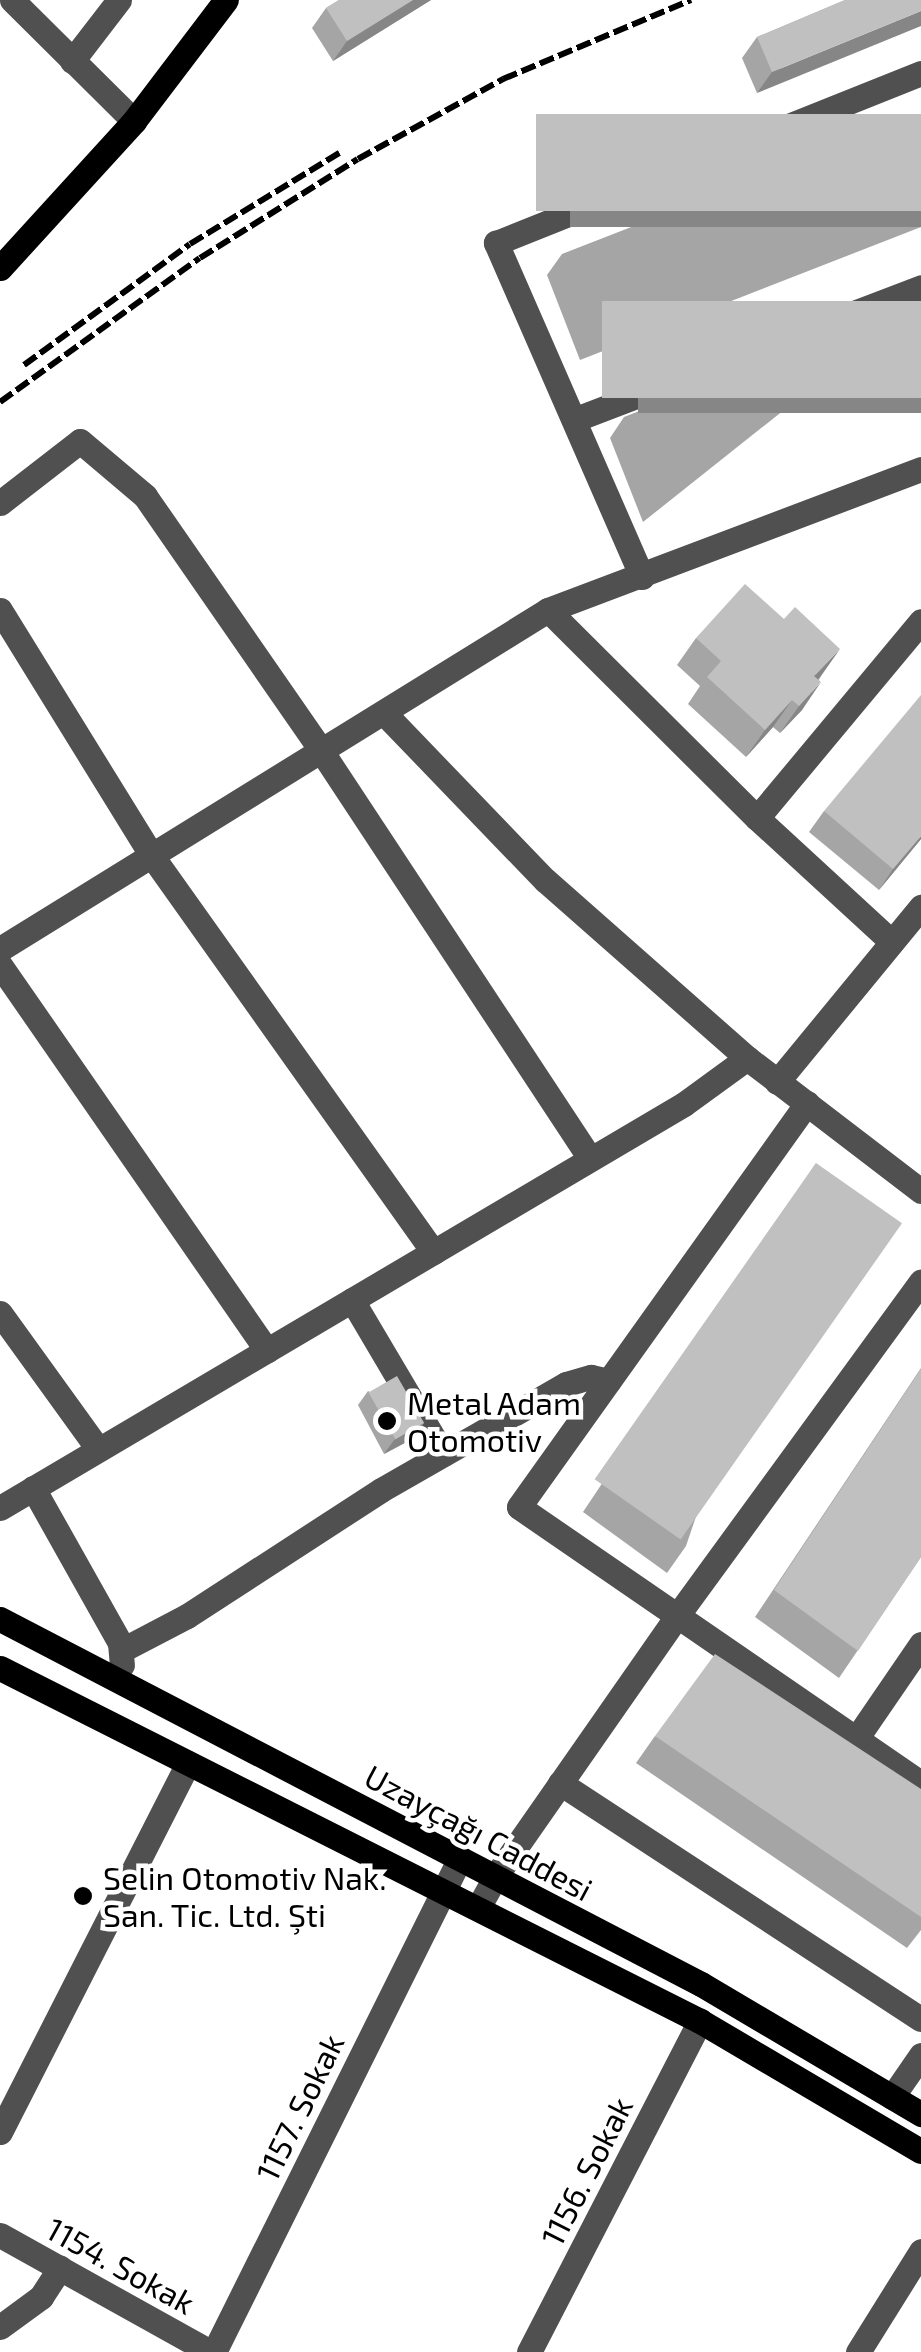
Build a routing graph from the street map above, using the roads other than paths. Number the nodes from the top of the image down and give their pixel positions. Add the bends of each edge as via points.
1 (12, 0) edge
2 (119, 0) edge
3 (226, 0) edge
4 (72, 61) junction
5 (921, 73) edge
6 (134, 121) junction
7 (0, 268) edge
8 (921, 287) edge
9 (576, 419) junction
10 (921, 469) edge
11 (0, 502) edge
12 (642, 577) junction
13 (0, 610) edge
14 (548, 610) junction
15 (921, 621) edge
16 (385, 714) junction
17 (322, 752) junction
18 (757, 818) junction
19 (152, 856) junction
20 (921, 907) edge
21 (892, 942) junction
22 (0, 949) edge
23 (0, 966) edge
24 (747, 1058) junction
25 (777, 1082) junction
26 (806, 1103) junction
27 (590, 1159) junction
28 (921, 1191) edge
29 (433, 1252) junction
30 (921, 1281) edge
31 (352, 1300) junction
32 (0, 1314) edge
33 (267, 1350) junction
34 (609, 1381) junction
35 (98, 1450) junction
36 (443, 1454) junction
37 (33, 1488) junction
38 (0, 1508) edge
39 (677, 1616) junction
40 (0, 1620) edge
41 (921, 1644) edge
42 (122, 1650) junction
43 (0, 1668) edge
44 (113, 1678) junction
45 (856, 1738) junction
46 (188, 1762) junction
47 (560, 1783) junction
48 (921, 1783) edge
49 (460, 1858) junction
50 (495, 1877) junction
51 (443, 1891) junction
52 (478, 1908) junction
53 (916, 2006) edge
54 (700, 2021) junction
55 (921, 2055) edge
56 (892, 2097) junction
57 (921, 2114) edge
58 (0, 2132) edge
59 (921, 2151) edge
60 (0, 2235) edge
61 (921, 2251) edge
62 (60, 2268) junction
63 (0, 2327) edge
64 (180, 2345) edge
65 (212, 2352) edge
66 (529, 2352) edge
67 (858, 2352) edge

1 - 4 street
2 - 4 street
3 - 6 main road
4 - 6 street
5 - 9 street via 496,243
6 - 7 main road
8 - 9 street
9 - 12 street
10 - 12 street
11 - 17 street via 80,442 146,496
12 - 14 street
13 - 19 street
14 - 16 street
14 - 18 street
15 - 18 street
16 - 17 street
16 - 24 street via 546,880
17 - 19 street
17 - 27 street
18 - 21 street
19 - 22 street
19 - 29 street
20 - 21 street
21 - 25 street
23 - 33 street
24 - 25 street
24 - 27 street
25 - 26 street
26 - 28 street
26 - 34 street
27 - 29 street
29 - 31 street
30 - 39 street
31 - 33 street
31 - 36 street
32 - 35 street
33 - 35 street
34 - 36 street via 574,1380
34 - 39 street via 520,1507
35 - 37 street
36 - 42 street
37 - 38 street
37 - 42 street
39 - 45 street
39 - 47 street
40 - 44 main road, Uzayçağı Caddesi
41 - 45 street
42 - 44 street
43 - 46 main road, Uzayçağı Caddesi
44 - 49 main road, Uzayçağı Caddesi
45 - 48 street
46 - 51 main road, Uzayçağı Caddesi
46 - 58 street
47 - 50 street
47 - 53 street
49 - 50 main road, Uzayçağı Caddesi
49 - 51 street, 1157. Sokak
50 - 52 street
50 - 56 main road, Uzayçağı Caddesi via 701,1984
51 - 52 main road, Uzayçağı Caddesi
51 - 65 street, 1157. Sokak
52 - 54 main road, Uzayçağı Caddesi
54 - 59 main road, Uzayçağı Caddesi
54 - 66 street, 1156. Sokak
55 - 56 street
56 - 57 main road, Uzayçağı Caddesi
60 - 62 street, 1154. Sokak
61 - 67 street
62 - 63 street via 42,2297
62 - 64 street, 1154. Sokak
64 - 65 street, 1154. Sokak

